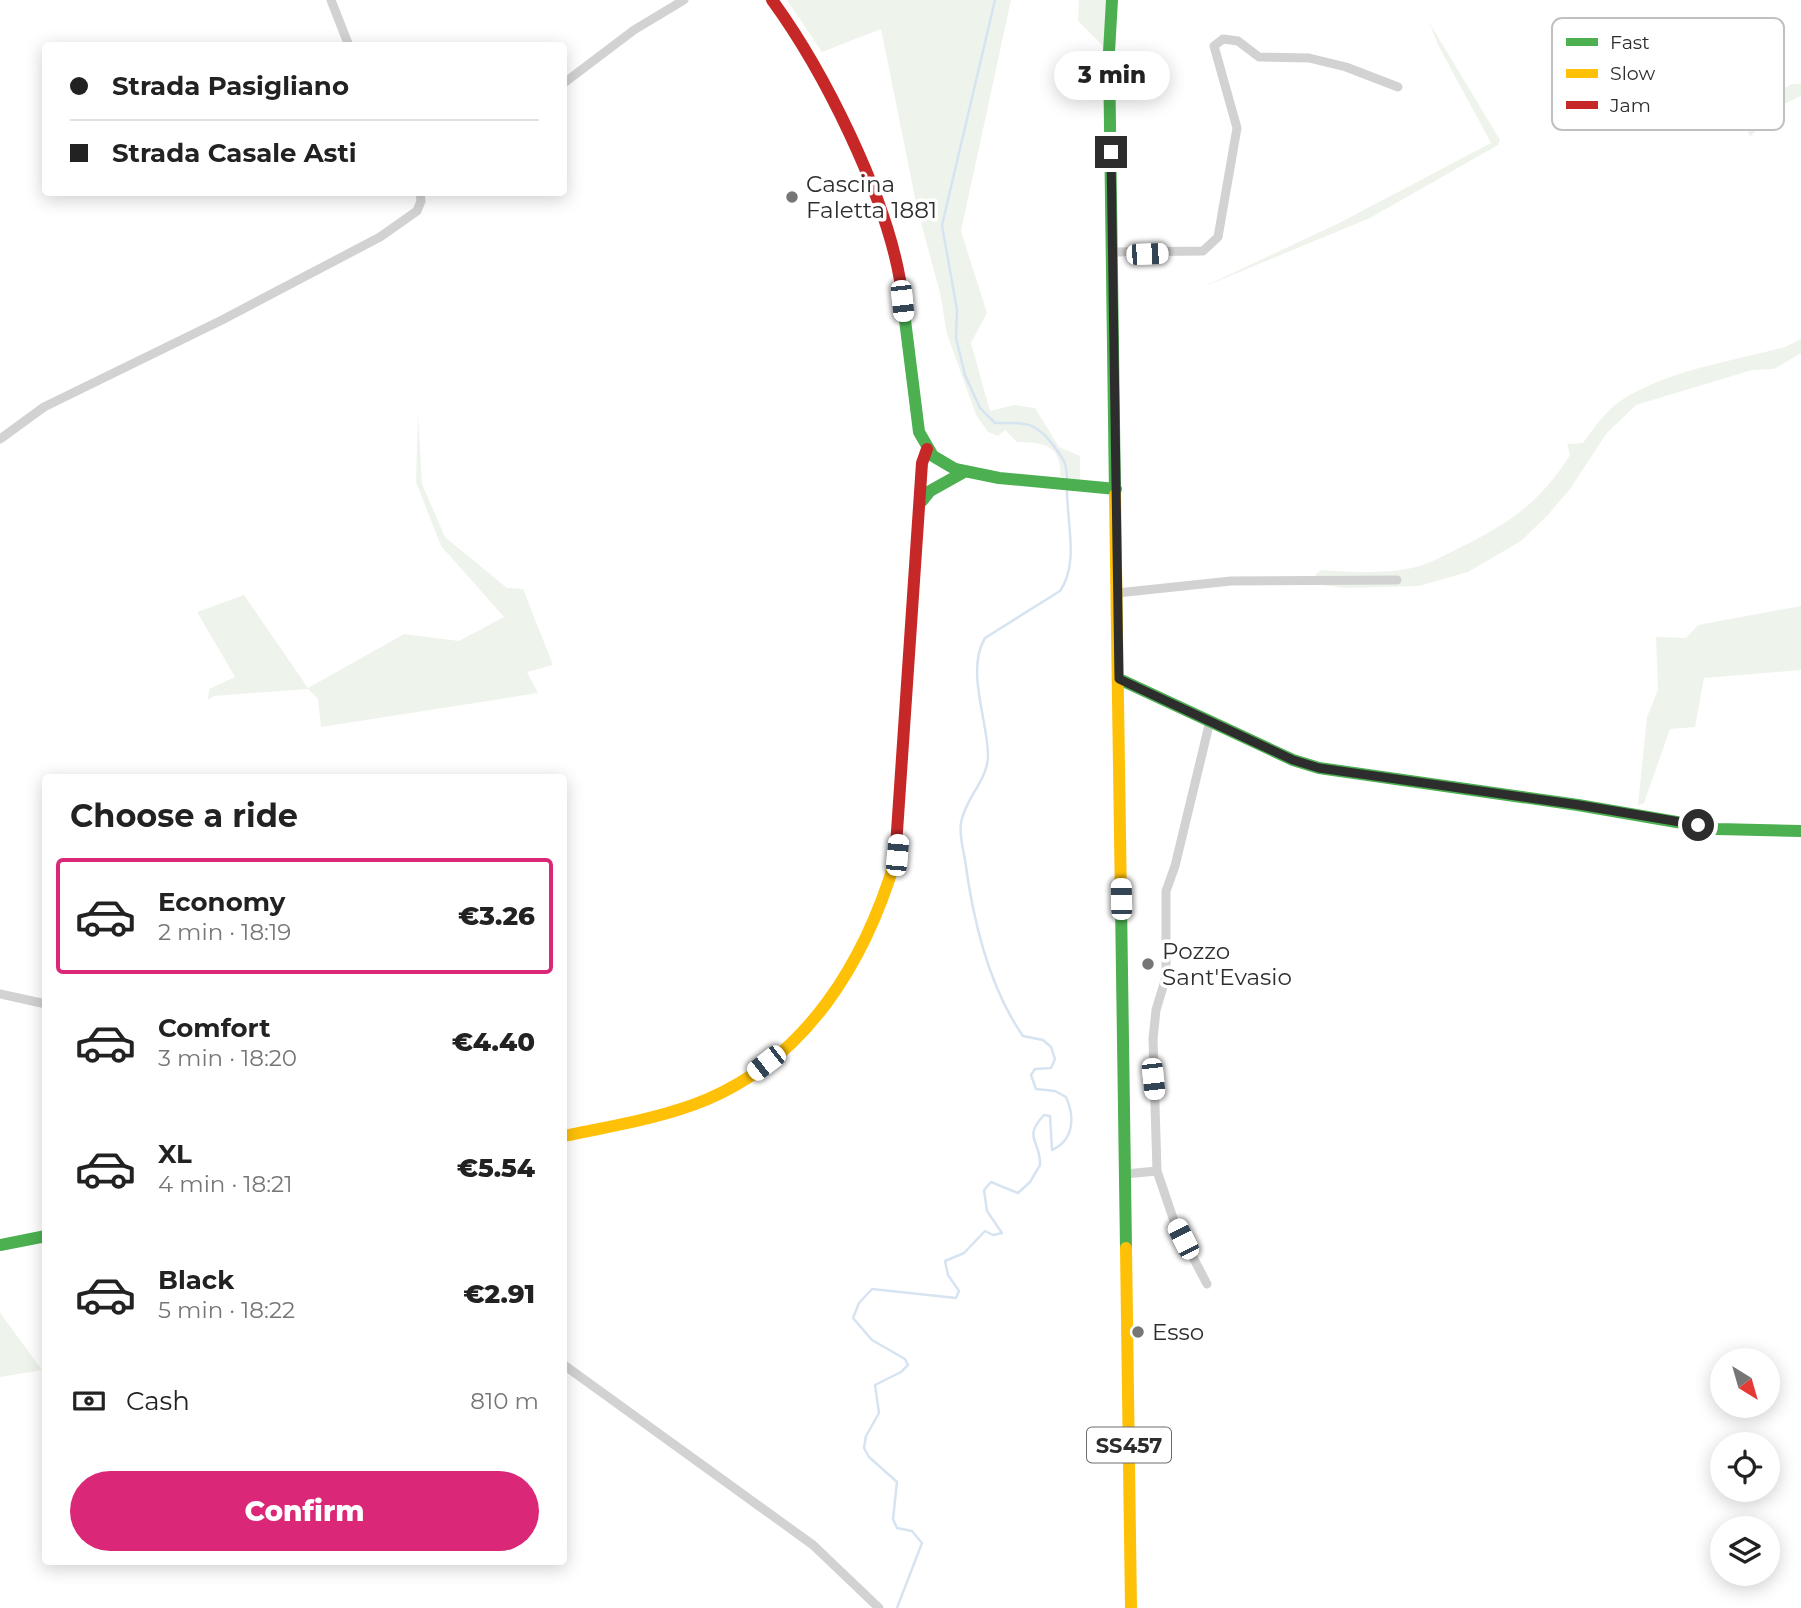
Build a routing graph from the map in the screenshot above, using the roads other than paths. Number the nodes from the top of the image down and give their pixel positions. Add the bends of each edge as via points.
1 (331, 0) edge
2 (684, 0) edge
3 (772, 0) edge
4 (1112, 0) edge
5 (347, 42) edge
6 (567, 81) edge
7 (1398, 87) dead end
8 (420, 196) edge
9 (1112, 252) junction
10 (0, 439) edge
11 (927, 449) junction
12 (964, 472) junction
13 (1116, 489) junction
14 (922, 503) junction
15 (1397, 580) dead end
16 (1117, 593) junction
17 (1119, 679) junction
18 (1210, 721) junction
19 (1801, 831) edge
20 (0, 994) edge
21 (42, 1003) edge
22 (567, 1135) edge
23 (1157, 1171) junction
24 (1125, 1174) junction
25 (42, 1237) edge
26 (0, 1245) edge
27 (1207, 1283) dead end
28 (567, 1367) edge
29 (879, 1608) edge
30 (1131, 1608) edge

1 - 5 street
2 - 6 street
3 - 11 main road via 816,70 874,189 889,231 900,275 919,432
4 - 9 main road, SS457
7 - 9 street via 1346,66 1309,58 1259,57 1238,41 1223,39 1214,46 1237,128 1218,237 1203,251
8 - 10 street via 417,211 380,237 44,407
9 - 13 main road, SS457
11 - 12 main road via 942,463
11 - 14 main road via 922,463
12 - 13 main road
12 - 14 main road via 930,491
13 - 16 main road, SS457
14 - 22 main road via 897,855 864,948 814,1021 747,1078 708,1099
15 - 16 street via 1231,581
16 - 17 main road, SS457
17 - 18 main road
17 - 24 main road, SS457
18 - 19 main road via 1293,760 1338,772 1724,830
18 - 23 street via 1166,891 1166,977 1153,1039
20 - 21 street
23 - 24 street
23 - 27 street via 1174,1222
24 - 30 main road, SS457
25 - 26 main road
28 - 29 street via 813,1545

